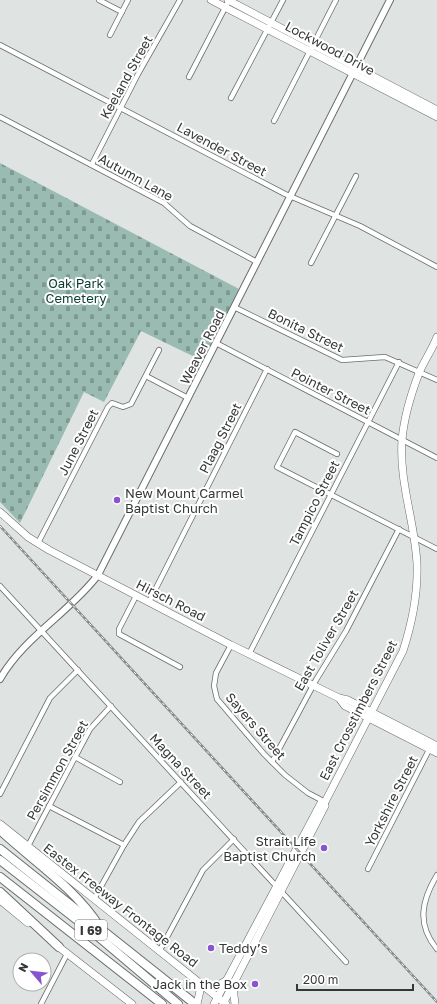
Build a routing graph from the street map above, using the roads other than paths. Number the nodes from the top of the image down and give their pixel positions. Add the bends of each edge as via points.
1 (99, 0) edge
2 (128, 0) edge
3 (180, 0) edge
4 (211, 0) edge
5 (229, 0) edge
6 (283, 0) edge
7 (336, 0) edge
8 (390, 0) edge
9 (226, 7) junction
10 (122, 12) junction
11 (270, 25) junction
12 (110, 35) dead end
13 (0, 45) edge
14 (312, 48) junction
15 (354, 70) junction
16 (189, 77) dead end
17 (400, 95) junction
18 (231, 98) dead end
19 (121, 108) junction
20 (437, 110) edge
21 (0, 117) edge
22 (437, 117) edge
23 (274, 121) dead end
24 (92, 164) junction
25 (356, 176) dead end
26 (290, 196) junction
27 (335, 216) junction
28 (257, 262) junction
29 (311, 263) dead end
30 (437, 267) edge
31 (234, 307) junction
32 (437, 337) edge
33 (437, 342) edge
34 (216, 344) junction
35 (432, 348) junction
36 (159, 350) dead end
37 (398, 362) junction
38 (267, 369) junction
39 (420, 372) junction
40 (146, 376) junction
41 (437, 380) edge
42 (188, 398) junction
43 (368, 422) junction
44 (402, 440) junction
45 (337, 454) dead end
46 (437, 458) edge
47 (331, 494) junction
48 (0, 512) edge
49 (399, 529) junction
50 (414, 537) junction
51 (38, 543) junction
52 (437, 549) edge
53 (98, 575) junction
54 (0, 586) edge
55 (136, 596) junction
56 (149, 602) junction
57 (42, 631) junction
58 (231, 645) junction
59 (249, 654) junction
60 (180, 667) dead end
61 (78, 670) junction
62 (0, 679) edge
63 (313, 685) junction
64 (111, 706) junction
65 (371, 715) junction
66 (433, 746) edge
67 (437, 753) edge
68 (75, 757) junction
69 (272, 762) junction
70 (120, 782) dead end
71 (181, 782) junction
72 (0, 794) edge
73 (325, 802) junction
74 (49, 806) junction
75 (0, 824) edge
76 (0, 830) edge
77 (234, 839) junction
78 (124, 845) junction
79 (28, 846) junction
80 (0, 849) edge
81 (0, 860) edge
82 (368, 870) dead end
83 (437, 875) edge
84 (0, 877) edge
85 (280, 889) junction
86 (0, 892) edge
87 (94, 899) junction
88 (0, 900) edge
89 (102, 932) junction
90 (59, 947) junction
91 (437, 949) edge
92 (160, 950) junction
93 (67, 954) junction
94 (346, 962) dead end
95 (193, 977) junction
96 (227, 980) junction
97 (205, 987) junction
98 (233, 987) junction
99 (216, 1001) edge
100 (41, 1004) edge
101 (132, 1004) edge
102 (162, 1004) edge
103 (178, 1004) edge
104 (196, 1004) edge
105 (224, 1004) edge
106 (235, 1004) edge

1 - 10 street
2 - 10 street
3 - 19 street, Keeland Street
4 - 9 main road, Lockwood Drive
5 - 9 street
5 - 11 main road, Lockwood Drive
6 - 11 street
7 - 14 street
8 - 15 street, Weaver Road
9 - 11 main road, Lockwood Drive
9 - 16 street
10 - 12 street
11 - 14 main road, Lockwood Drive
11 - 18 street
13 - 19 street, Lavender Street
14 - 15 main road, Lockwood Drive
14 - 23 street
15 - 17 main road, Lockwood Drive
15 - 26 street, Weaver Road
17 - 20 main road, Lockwood Drive
17 - 22 main road, Lockwood Drive
19 - 24 street, Keeland Street
19 - 26 street, Lavender Street
21 - 24 street, Autumn Lane
24 - 28 street, Autumn Lane via 164,203 190,226
25 - 27 street
26 - 27 street, Lavender Street
26 - 28 street, Weaver Road
27 - 29 street
27 - 30 street, Lavender Street via 360,226
28 - 31 street, Weaver Road
31 - 34 street, Weaver Road
31 - 37 street, Bonita Street via 342,360 381,357
32 - 35 main road, East Crosstimbers Street
33 - 35 main road, East Crosstimbers Street
34 - 38 street, Pointer Street
34 - 42 street, Weaver Road
35 - 39 main road, East Crosstimbers Street
36 - 40 street, June Street
37 - 39 street, Bonita Street
37 - 43 street, Tampico Street
38 - 43 street, Pointer Street
38 - 56 street, Plaag Street
39 - 41 street, Bonita Street
39 - 44 main road, East Crosstimbers Street via 408,405
40 - 42 street
40 - 51 street, June Street via 128,406 112,403 108,407
42 - 53 street, Weaver Road
43 - 44 street, Pointer Street
43 - 47 street, Tampico Street
44 - 46 street, Pointer Street
44 - 50 main road, East Crosstimbers Street via 402,467
45 - 47 street via 295,432 277,467
47 - 49 street
47 - 59 street, Tampico Street
48 - 51 main road, Hirsch Road
49 - 50 street
49 - 63 street, East Toliver Street via 346,631
50 - 52 street
50 - 65 main road, East Crosstimbers Street via 417,564 416,599 409,633 404,651
51 - 53 main road, Hirsch Road
53 - 55 main road, Hirsch Road
53 - 57 street, Weaver Road via 84,592
54 - 57 street, Magna Street
55 - 56 main road, Hirsch Road
55 - 60 street via 119,629 119,634
56 - 58 main road, Hirsch Road
57 - 61 street, Magna Street
57 - 62 street, Weaver Road via 14,657
58 - 59 main road, Hirsch Road
58 - 69 street, Sayers Street via 216,672 215,693 221,706
59 - 63 main road, Hirsch Road
61 - 64 street, Magna Street
61 - 72 street via 50,698
63 - 65 main road, Hirsch Road via 339,698 345,706
63 - 69 street, East Toliver Street
64 - 68 street, Persimmon Street via 90,729
64 - 71 street, Magna Street
65 - 66 main road, Hirsch Road
65 - 73 main road, East Crosstimbers Street
66 - 67 main road, Hirsch Road
66 - 82 street, Yorkshire Street
68 - 70 street
68 - 74 street, Persimmon Street
69 - 73 street, Sayers Street via 294,783
71 - 77 street, Magna Street
71 - 78 street via 139,822
73 - 85 main road, East Crosstimbers Street via 321,804
74 - 78 street
74 - 79 street, Persimmon Street
75 - 79 main road, Eastex Freeway Frontage Road
76 - 89 highway via 91,913
77 - 85 street, Magna Street
77 - 92 street via 203,870
78 - 87 street
79 - 87 main road, Eastex Freeway Frontage Road
80 - 89 highway, I 69
81 - 103 highway, I 69 via 94,933
83 - 91 street via 424,900 423,915 425,928
84 - 102 highway, I 69
85 - 94 street, Magna Street
85 - 96 main road, East Crosstimbers Street
85 - 98 main road, East Crosstimbers Street
86 - 90 highway
87 - 92 main road, Eastex Freeway Frontage Road
88 - 90 main road
89 - 104 highway, I 69
90 - 93 main road
92 - 95 main road, Eastex Freeway Frontage Road
93 - 100 street
93 - 101 main road
95 - 97 main road, Eastex Freeway Frontage Road
95 - 104 main road via 200,991
96 - 97 main road via 217,986
96 - 99 main road, East Crosstimbers Street
97 - 99 main road, Eastex Freeway Frontage Road
98 - 105 main road, East Crosstimbers Street
98 - 106 main road
99 - 105 main road, Eastex Freeway Frontage Road

